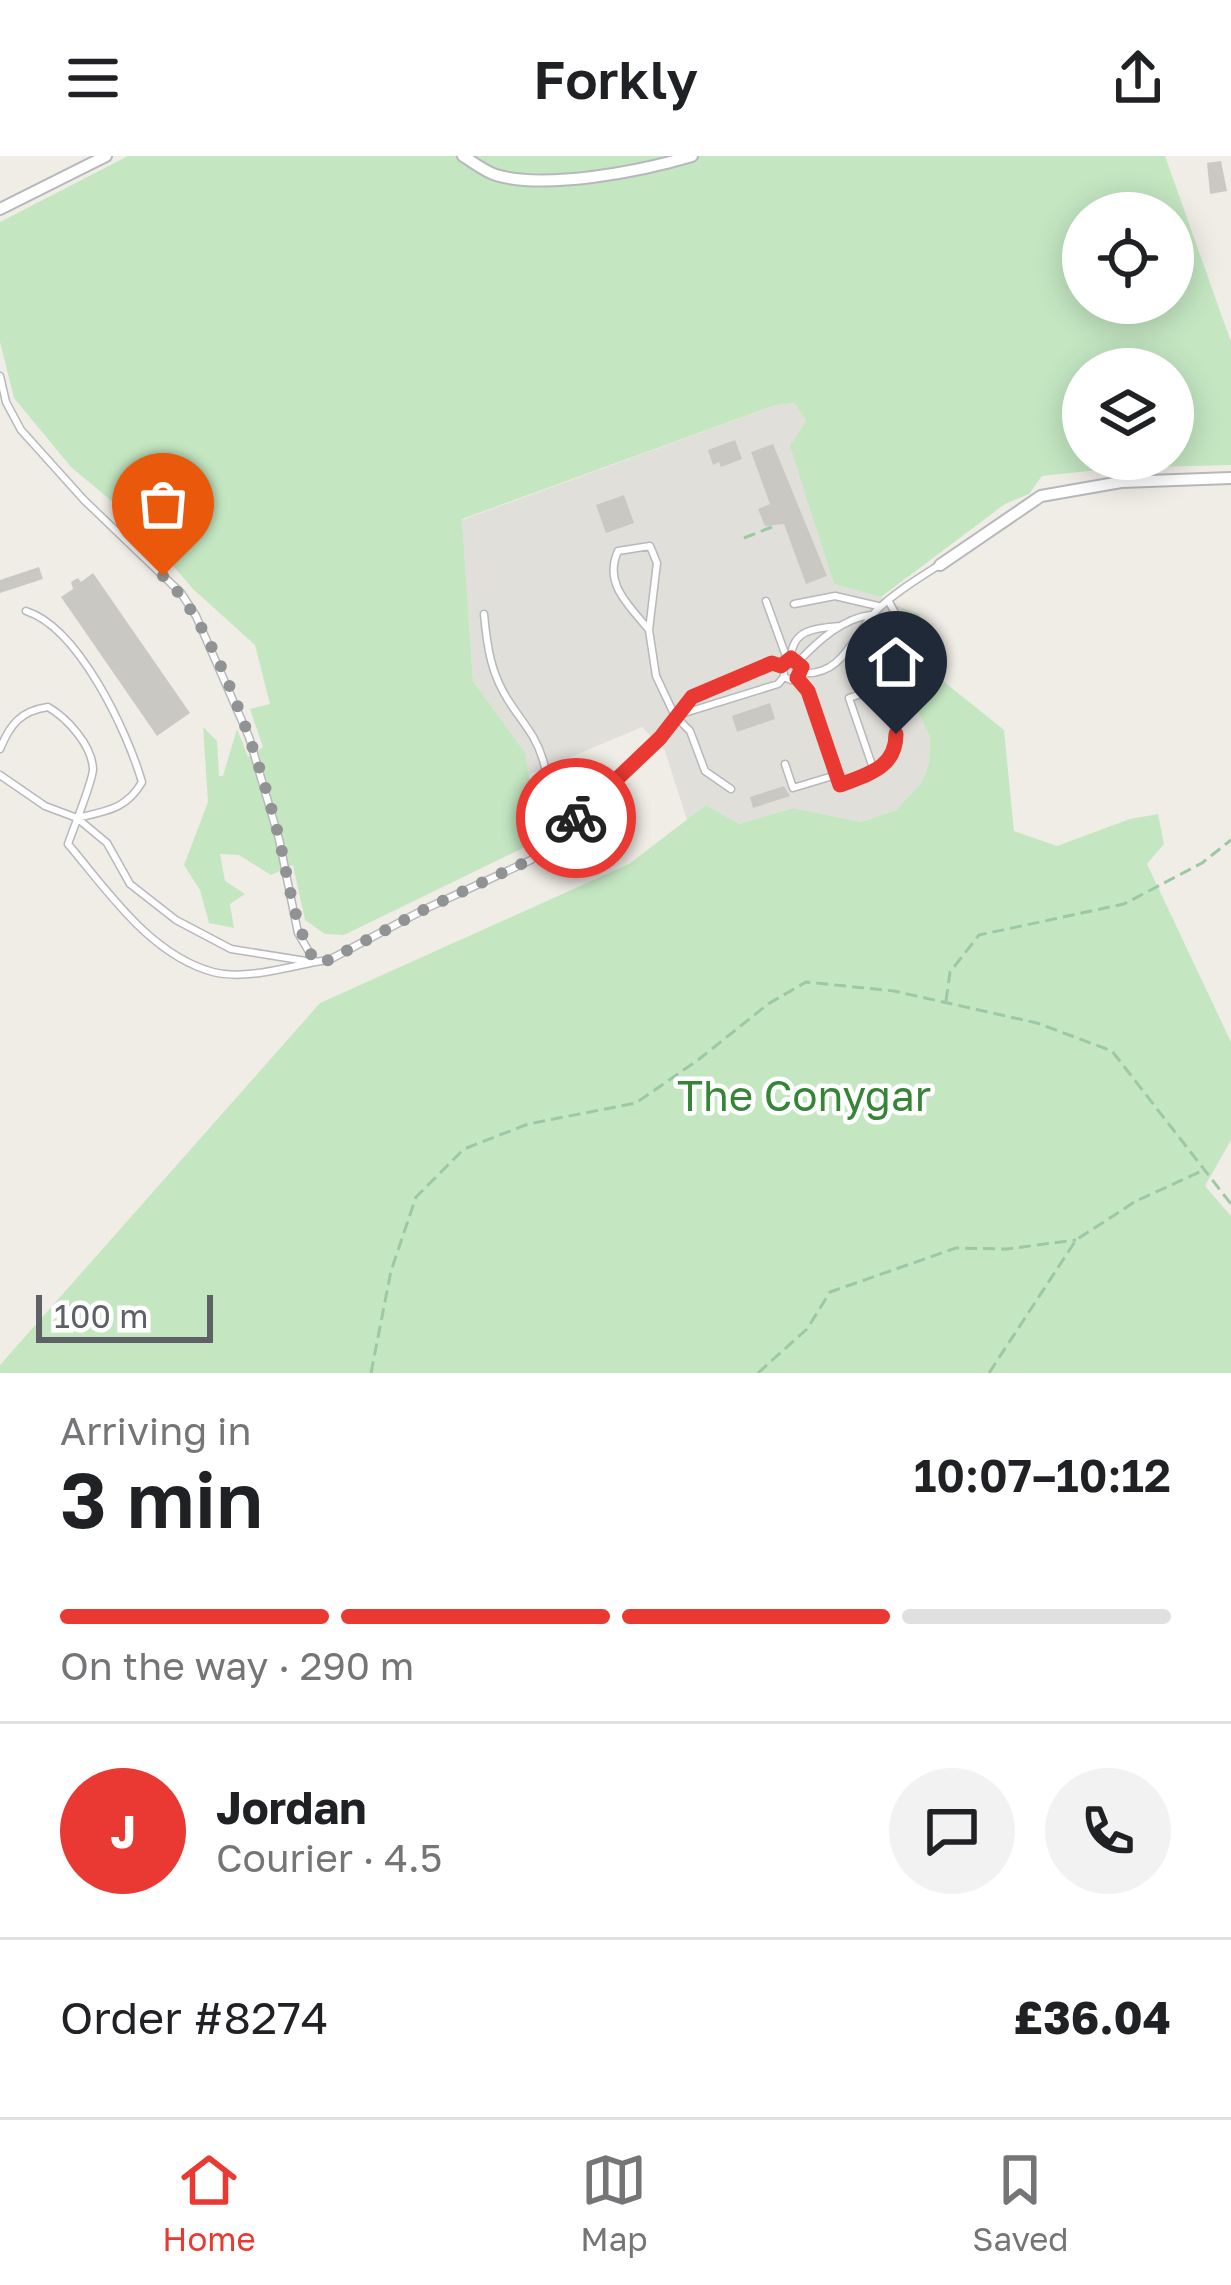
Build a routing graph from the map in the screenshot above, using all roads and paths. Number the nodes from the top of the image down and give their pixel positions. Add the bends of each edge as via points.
1 (106, 156) edge
2 (463, 156) edge
3 (692, 156) edge
4 (0, 209) edge
5 (0, 376) edge
6 (1231, 478) edge
7 (777, 525) dead end
8 (744, 538) dead end
9 (940, 565) joint
10 (888, 600) junction
11 (766, 601) dead end
12 (794, 604) dead end
13 (880, 607) junction
14 (26, 611) dead end
15 (484, 614) dead end
16 (872, 615) junction
17 (840, 626) junction
18 (649, 629) junction
19 (789, 661) junction
20 (892, 664) junction
21 (799, 676) junction
22 (784, 677) junction
23 (675, 716) junction
24 (0, 749) edge
25 (785, 764) dead end
26 (874, 771) junction
27 (836, 775) junction
28 (0, 776) edge
29 (731, 790) dead end
30 (77, 818) junction
31 (562, 830) junction
32 (1231, 840) edge
33 (315, 962) junction
34 (946, 1003) junction
35 (1202, 1171) junction
36 (1231, 1204) edge
37 (1076, 1240) junction
38 (371, 1373) edge
39 (758, 1373) edge
40 (989, 1373) edge

1 - 4 street
2 - 3 street via 493,174 562,178
5 - 33 lane via 21,430 196,616 249,736 298,933
6 - 9 street via 1121,482 1041,496
7 - 8 path
9 - 10 lane
10 - 13 lane
10 - 20 lane via 896,614
11 - 19 lane
12 - 13 lane via 835,596
13 - 16 lane
14 - 30 lane via 68,640 132,747 142,782 116,809
15 - 31 lane via 494,674 538,742 549,811
16 - 17 lane
16 - 21 lane via 844,656
17 - 19 lane
17 - 19 lane via 799,634
18 - 18 lane via 658,563 650,546 618,550 618,592
18 - 23 lane via 656,676
19 - 21 lane
19 - 22 lane
19 - 23 lane via 692,697
20 - 26 lane via 896,750
20 - 26 lane via 870,691 849,698
21 - 22 lane
21 - 27 lane
22 - 23 lane
23 - 29 lane via 705,771
23 - 31 lane
24 - 30 lane via 10,724 26,713 48,706 66,718 94,773
25 - 27 lane via 793,788
26 - 27 lane via 840,785
28 - 30 lane
30 - 33 lane via 107,843 130,884 176,920 231,949
30 - 33 lane via 68,844 128,915 178,956 216,973
31 - 33 lane via 530,860
32 - 34 path via 1124,904 979,935 950,972
34 - 35 path via 1037,1023 1112,1051
34 - 38 path via 806,982 636,1103 528,1124 464,1149 416,1197
35 - 36 path
35 - 37 path
37 - 39 path via 956,1248 830,1292 807,1329
37 - 40 path

